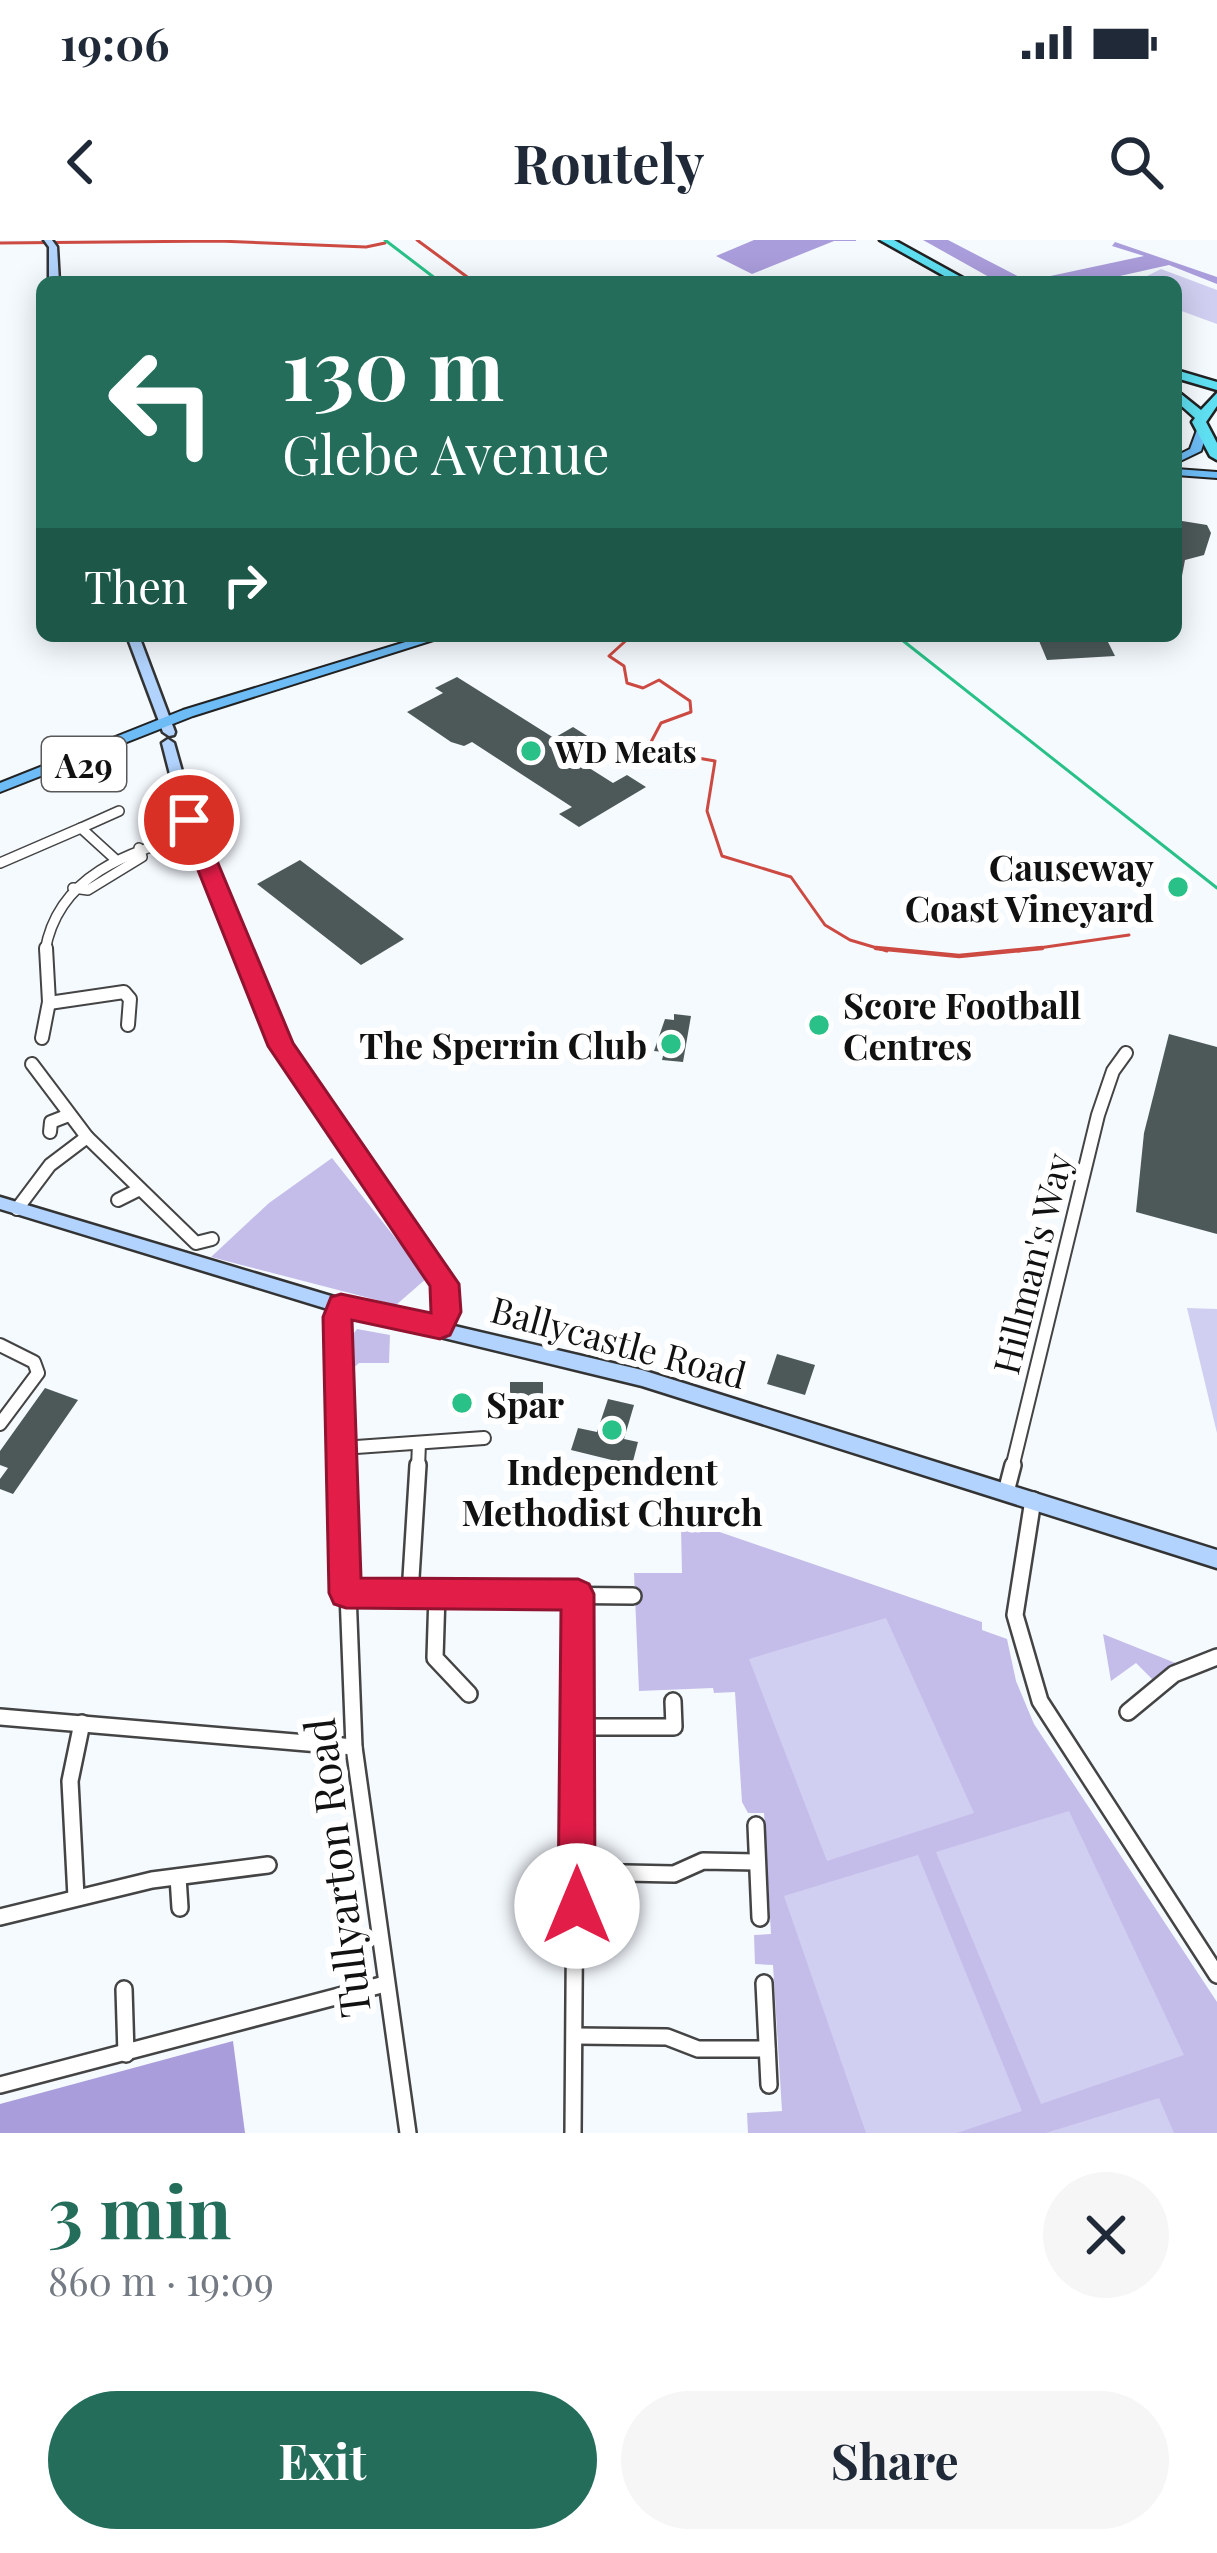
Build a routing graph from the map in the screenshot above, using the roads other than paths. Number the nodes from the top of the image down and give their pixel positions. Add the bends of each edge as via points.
1 (886, 240) edge
2 (908, 240) edge
3 (50, 242) edge
4 (53, 276) edge
5 (953, 276) edge
6 (973, 276) edge
7 (1182, 376) edge
8 (1217, 386) edge
9 (1217, 398) edge
10 (1182, 401) edge
11 (1201, 424) junction
12 (1217, 456) edge
13 (1182, 457) edge
14 (1182, 472) edge
15 (1217, 475) edge
16 (135, 642) edge
17 (420, 642) edge
18 (167, 732) junction
19 (0, 792) edge
20 (119, 811) dead end
21 (81, 828) junction
22 (194, 834) junction
23 (139, 848) junction
24 (115, 859) junction
25 (0, 863) edge
26 (73, 888) junction
27 (50, 1003) junction
28 (128, 1025) dead end
29 (42, 1038) dead end
30 (1126, 1053) dead end
31 (32, 1064) dead end
32 (69, 1114) junction
33 (50, 1132) dead end
34 (88, 1137) junction
35 (140, 1189) junction
36 (118, 1200) dead end
37 (9, 1206) edge
38 (212, 1239) dead end
39 (341, 1306) junction
40 (440, 1327) junction
41 (0, 1345) edge
42 (0, 1424) edge
43 (484, 1438) dead end
44 (419, 1443) junction
45 (342, 1448) junction
46 (1006, 1492) junction
47 (1033, 1500) junction
48 (1217, 1559) edge
49 (346, 1593) junction
50 (410, 1594) junction
51 (437, 1594) junction
52 (578, 1594) junction
53 (633, 1596) dead end
54 (1217, 1657) edge
55 (469, 1694) dead end
56 (673, 1701) dead end
57 (1128, 1712) dead end
58 (0, 1717) edge
59 (82, 1723) junction
60 (578, 1727) junction
61 (354, 1747) junction
62 (756, 1826) dead end
63 (757, 1862) junction
64 (268, 1865) dead end
65 (577, 1872) junction
66 (178, 1877) junction
67 (76, 1898) junction
68 (180, 1908) dead end
69 (0, 1917) edge
70 (760, 1918) dead end
71 (1217, 1975) edge
72 (764, 1983) dead end
73 (385, 1984) junction
74 (124, 1989) dead end
75 (576, 2036) junction
76 (767, 2049) junction
77 (126, 2054) junction
78 (0, 2085) edge
79 (769, 2085) dead end
80 (408, 2133) edge
81 (573, 2133) edge

1 - 5 highway
2 - 6 highway
3 - 4 street
7 - 8 highway
9 - 11 highway
10 - 11 highway
11 - 12 highway
11 - 13 main road via 1195,452
14 - 15 main road
16 - 18 street
17 - 18 main road, A29
18 - 19 main road, A29
18 - 22 street
20 - 21 street
21 - 24 street
21 - 25 street
22 - 23 street
22 - 40 street via 281,1046 444,1284
23 - 24 street
23 - 26 street via 142,857 88,890
24 - 26 street
26 - 27 street via 54,915 45,951
27 - 28 street via 124,992
27 - 29 street
30 - 46 street, Hillman's Way via 1098,1115
31 - 32 street
32 - 33 street via 51,1122
32 - 34 street
34 - 35 street
34 - 37 street
35 - 36 street
35 - 38 street via 196,1243
37 - 39 street, Ballycastle Road
39 - 40 street, Ballycastle Road
39 - 45 street, Tullyarton Road
40 - 46 street, Ballycastle Road via 641,1378
41 - 42 street via 34,1362 38,1373
43 - 44 street
44 - 45 street
44 - 50 street
45 - 49 street, Tullyarton Road
46 - 47 street, Ballycastle Road
47 - 48 street, Ballycastle Road
47 - 71 street via 1015,1615 1040,1702
49 - 50 street
49 - 61 street, Tullyarton Road
50 - 51 street
51 - 52 street
51 - 55 street via 435,1658
52 - 53 street
52 - 60 street
54 - 57 street via 1174,1674
56 - 60 street via 674,1727
58 - 59 street
59 - 61 street
59 - 67 street via 70,1781
60 - 65 street
61 - 73 street, Tullyarton Road
62 - 63 street
63 - 65 street via 704,1861 674,1874
63 - 70 street
64 - 66 street
65 - 75 street
66 - 67 street
66 - 68 street
67 - 69 street
72 - 76 street
73 - 77 street
73 - 80 street, Tullyarton Road
74 - 77 street
75 - 76 street
75 - 81 street
76 - 79 street
77 - 78 street

